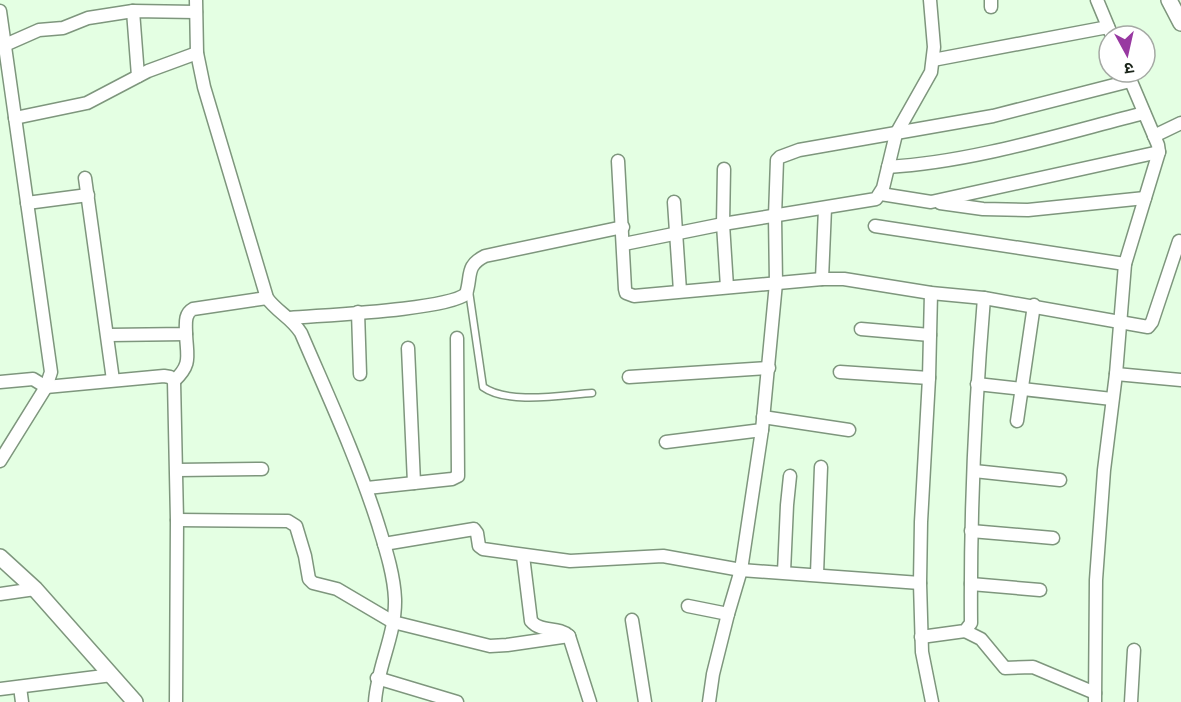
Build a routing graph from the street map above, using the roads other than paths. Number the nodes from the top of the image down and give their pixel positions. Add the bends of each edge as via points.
1 (930, 0) edge
2 (1097, 0) edge
3 (1169, 0) edge
4 (196, 6) edge
5 (0, 11) edge
6 (133, 11) junction
7 (1181, 23) edge
8 (1107, 24) edge
9 (1097, 33) edge
10 (5, 45) junction
11 (197, 53) junction
12 (933, 60) junction
13 (138, 76) junction
14 (1104, 84) edge
15 (1132, 84) edge
16 (1144, 113) junction
17 (15, 118) junction
18 (1181, 123) edge
19 (896, 134) junction
20 (1154, 136) junction
21 (1159, 153) junction
22 (618, 161) dead end
23 (888, 167) junction
24 (723, 169) dead end
25 (85, 178) dead end
26 (880, 194) junction
27 (88, 195) junction
28 (1145, 198) junction
29 (674, 202) dead end
30 (931, 202) junction
31 (27, 203) junction
32 (825, 208) junction
33 (775, 216) junction
34 (723, 224) junction
35 (875, 226) dead end
36 (623, 227) junction
37 (677, 233) junction
38 (1179, 241) dead end
39 (624, 244) junction
40 (1125, 264) junction
41 (822, 279) junction
42 (776, 283) junction
43 (468, 287) junction
44 (726, 287) junction
45 (680, 291) junction
46 (932, 293) junction
47 (267, 298) junction
48 (984, 298) junction
49 (1034, 305) junction
50 (358, 312) junction
51 (290, 318) junction
52 (1119, 320) junction
53 (861, 329) dead end
54 (186, 334) junction
55 (109, 335) junction
56 (930, 335) junction
57 (458, 338) dead end
58 (408, 348) dead end
59 (769, 368) junction
60 (840, 372) dead end
61 (360, 374) dead end
62 (1116, 374) junction
63 (629, 377) dead end
64 (929, 378) junction
65 (113, 380) junction
66 (1181, 380) edge
67 (174, 381) junction
68 (0, 382) edge
69 (977, 384) junction
70 (46, 387) junction
71 (1023, 388) junction
72 (592, 393) dead end
73 (1112, 399) junction
74 (763, 417) junction
75 (1017, 420) dead end
76 (762, 430) junction
77 (849, 430) dead end
78 (666, 441) dead end
79 (0, 461) edge
80 (821, 467) dead end
81 (262, 469) dead end
82 (177, 470) junction
83 (974, 471) junction
84 (790, 476) dead end
85 (1060, 480) dead end
86 (414, 483) junction
87 (367, 488) junction
88 (177, 520) junction
89 (971, 531) junction
90 (1053, 538) dead end
91 (384, 544) junction
92 (523, 556) junction
93 (0, 557) edge
94 (741, 570) junction
95 (784, 572) junction
96 (817, 574) junction
97 (920, 582) junction
98 (971, 584) junction
99 (35, 589) junction
100 (1040, 590) dead end
101 (0, 594) edge
102 (688, 606) dead end
103 (728, 614) junction
104 (633, 620) dead end
105 (393, 622) junction
106 (965, 631) junction
107 (569, 636) junction
108 (921, 637) junction
109 (1134, 650) dead end
110 (112, 675) junction
111 (377, 678) junction
112 (20, 687) junction
113 (0, 689) edge
114 (1095, 698) edge
115 (22, 702) edge
116 (135, 702) edge
117 (176, 702) edge
118 (375, 702) edge
119 (457, 702) edge
120 (590, 702) edge
121 (645, 702) edge
122 (709, 702) edge
123 (932, 702) edge
124 (1131, 702) edge

1 - 12 street
2 - 8 street
3 - 7 street
4 - 6 street
4 - 11 street
5 - 10 street
6 - 10 street via 39,30
6 - 13 street
9 - 12 street
10 - 17 street
11 - 13 street
11 - 47 street
12 - 19 street via 927,80
13 - 17 street via 87,103
14 - 19 street via 1018,111
15 - 16 street
16 - 20 street
16 - 23 street via 966,157
17 - 31 street
18 - 20 street
19 - 23 street
19 - 33 street via 799,150 780,157 776,166
20 - 21 street
21 - 28 street
21 - 30 street
22 - 36 street
23 - 26 street
24 - 34 street
25 - 27 street
26 - 30 street
26 - 32 street via 871,201
27 - 31 street
27 - 55 street
28 - 30 street via 1028,210
28 - 40 street
29 - 37 street
31 - 70 street via 51,363
32 - 33 street
32 - 41 street
33 - 34 street
33 - 42 street
34 - 37 street
34 - 44 street
35 - 40 street
36 - 39 street
36 - 43 street via 485,256 473,264
37 - 39 street
37 - 45 street
38 - 52 street via 1151,326
39 - 45 street via 626,293 634,296
40 - 52 street
41 - 42 street
41 - 46 street
42 - 44 street
42 - 59 street
43 - 50 street via 466,294 454,300
43 - 72 lane via 483,387 521,397
44 - 45 street
46 - 48 street
46 - 56 street
47 - 51 street
47 - 54 street via 193,309 186,316
48 - 49 street
48 - 69 street
49 - 52 street
49 - 71 street
50 - 51 street
50 - 61 street
51 - 87 street via 301,333
52 - 62 street
53 - 56 street
54 - 55 street
54 - 67 street via 187,365
55 - 65 street
56 - 64 street
57 - 86 street via 458,476
58 - 86 street
59 - 63 street
59 - 74 street
60 - 64 street
62 - 66 street
62 - 73 street
64 - 97 street
65 - 67 street via 164,376
65 - 70 street
67 - 82 street
68 - 70 street via 33,379
69 - 71 street
69 - 83 street
70 - 79 street
71 - 73 street
71 - 75 street
73 - 114 street via 1096,580
74 - 76 street
74 - 77 street
76 - 78 street
76 - 94 street
80 - 96 street
81 - 82 street
82 - 88 street
83 - 85 street
83 - 89 street
84 - 95 street
86 - 87 street
87 - 91 street
88 - 105 street via 288,521 296,526 309,579 337,589
88 - 117 street
89 - 90 street
89 - 98 street
91 - 92 street via 474,529 481,548
91 - 105 street via 394,589
92 - 94 street via 570,561 663,556
92 - 107 street via 531,621 537,627
93 - 99 street
94 - 95 street
94 - 103 street
95 - 96 street
96 - 97 street
97 - 108 street
98 - 100 street
98 - 106 street via 971,623
99 - 101 street
99 - 110 street
102 - 103 street
103 - 122 street
104 - 121 street
105 - 107 street via 490,646
105 - 111 street
106 - 108 street
106 - 114 street via 981,639 1005,668 1033,667
107 - 120 street
108 - 123 street
109 - 124 street
110 - 112 street
110 - 116 street
111 - 118 street
111 - 119 street
112 - 113 street
112 - 115 street

